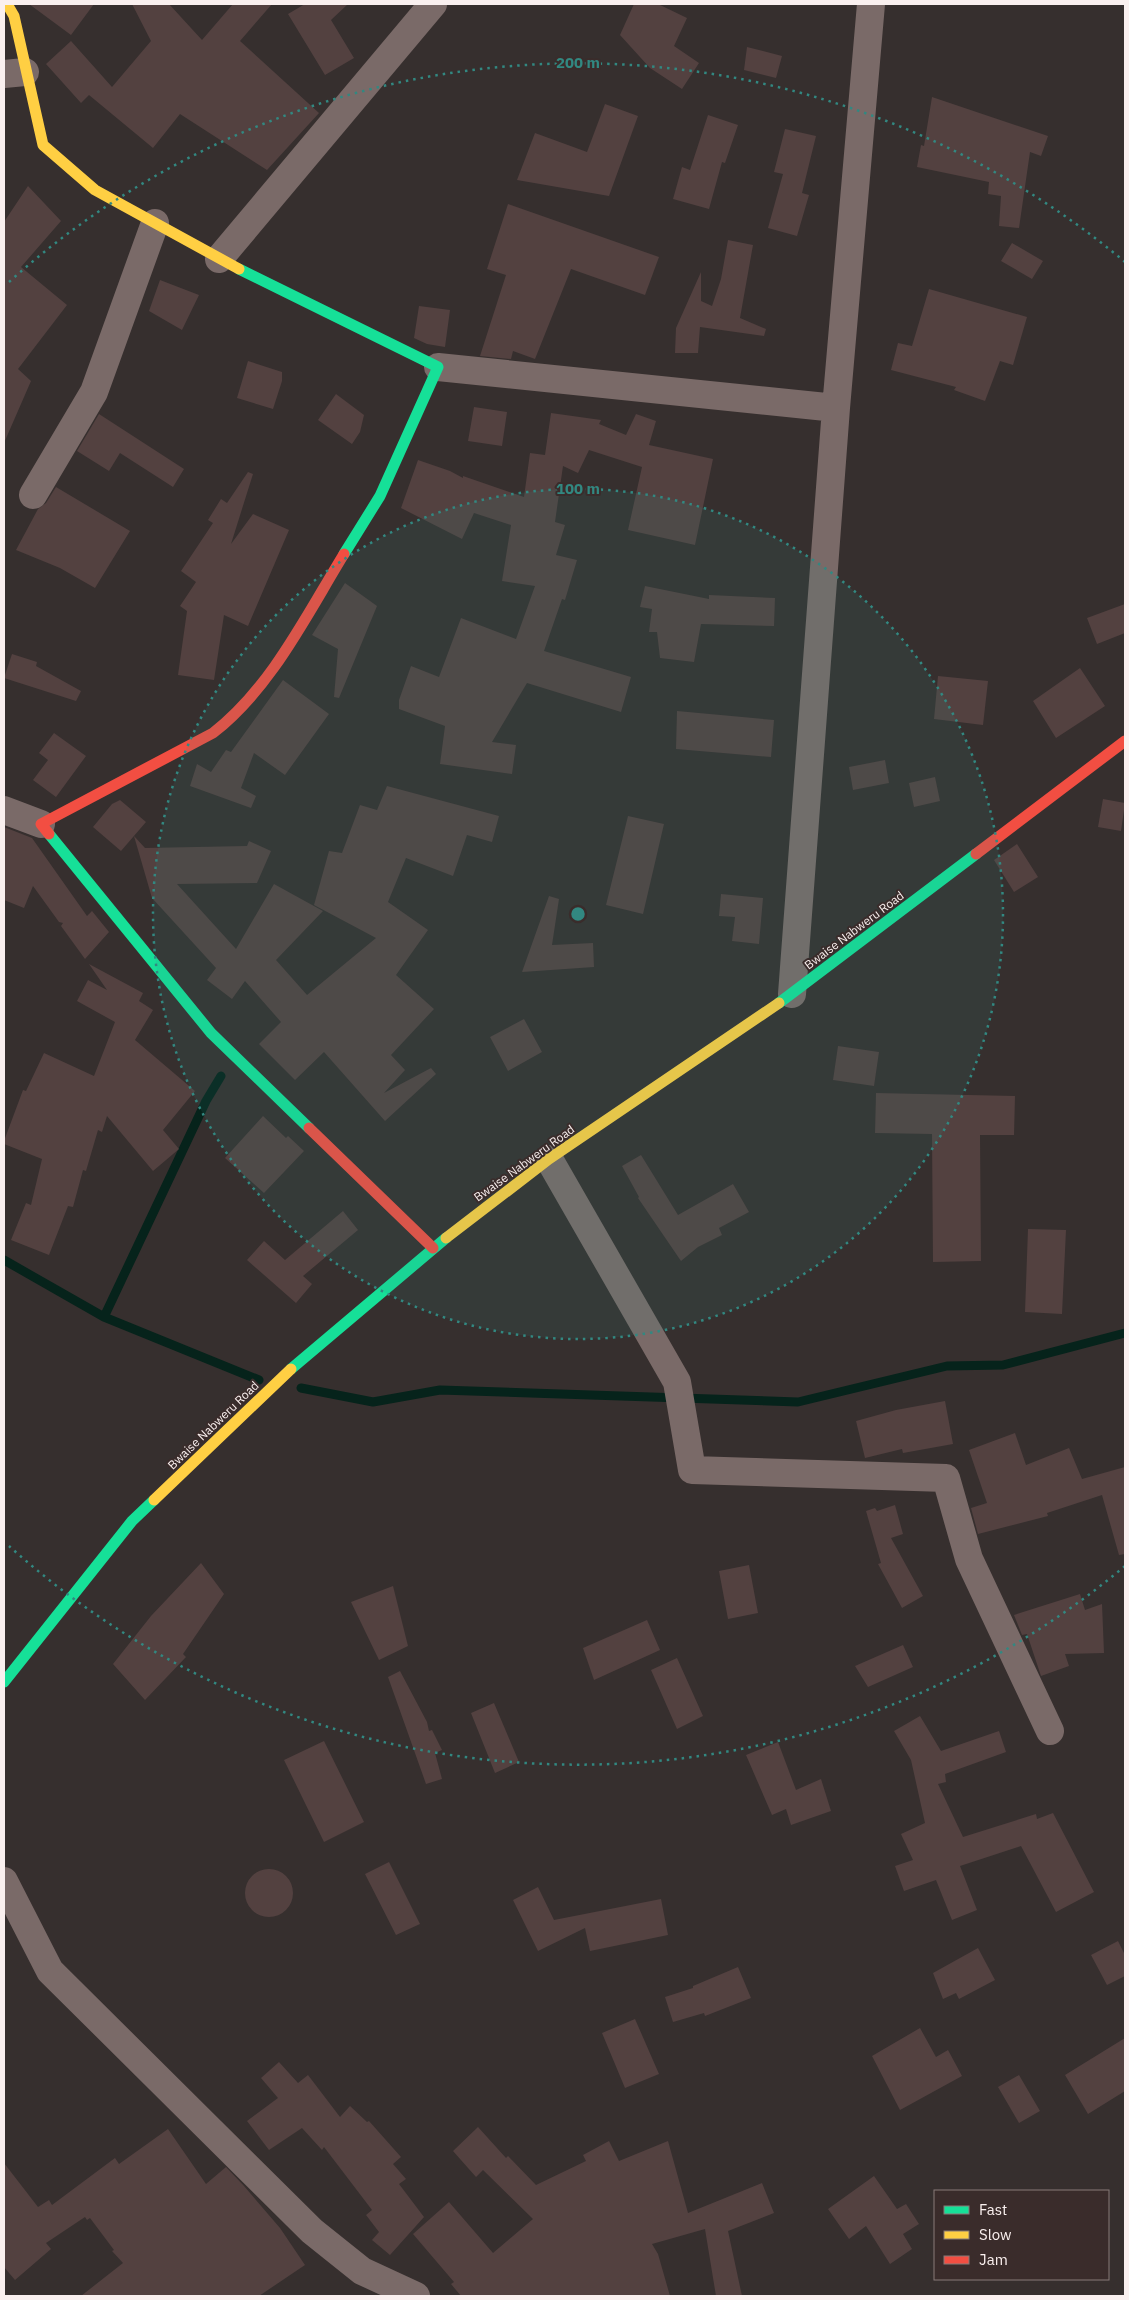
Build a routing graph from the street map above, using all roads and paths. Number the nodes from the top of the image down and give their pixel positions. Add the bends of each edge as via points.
1 (433, 4) edge
2 (871, 4) edge
3 (16, 8) edge
4 (14, 73) edge
5 (155, 223) junction
6 (219, 259) junction
7 (438, 367) junction
8 (836, 408) junction
9 (33, 495) dead end
10 (1125, 740) edge
11 (4, 810) edge
12 (41, 824) junction
13 (792, 994) junction
14 (549, 1159) junction
15 (433, 1248) junction
16 (4, 1682) edge
17 (1050, 1731) dead end
18 (4, 1881) edge
19 (416, 2296) edge

1 - 6 street
2 - 8 street
3 - 4 street
4 - 5 street via 43,146 95,190
5 - 6 street
5 - 9 street via 94,392
6 - 7 street
7 - 8 street
7 - 12 street via 380,496 280,657 236,715 213,733
8 - 13 street
10 - 13 street, Bwaise Nabweru Road
11 - 12 street
12 - 15 street via 211,1033
13 - 14 street, Bwaise Nabweru Road
14 - 15 street, Bwaise Nabweru Road
14 - 17 street via 677,1382 692,1470 946,1478 968,1559
15 - 16 street, Bwaise Nabweru Road via 296,1365 132,1522
18 - 19 street via 50,1971 312,2232 362,2271

